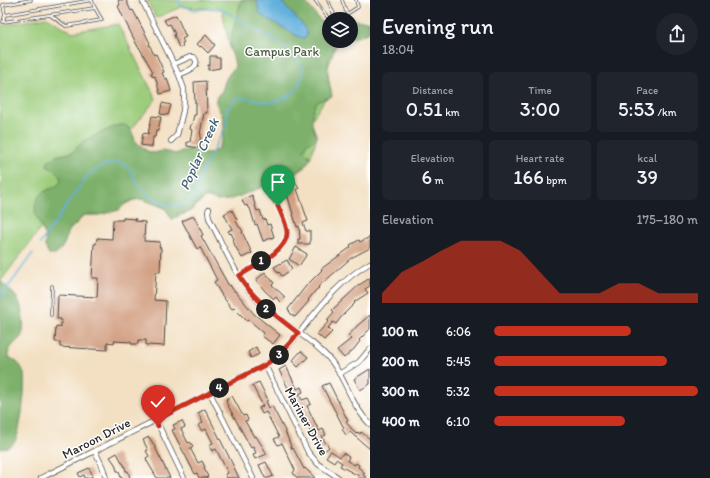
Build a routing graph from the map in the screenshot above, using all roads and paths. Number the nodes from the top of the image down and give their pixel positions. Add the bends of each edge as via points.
1 (31, 0) edge
2 (92, 0) edge
3 (142, 0) edge
4 (315, 0) edge
5 (328, 0) edge
6 (342, 0) edge
7 (356, 0) edge
8 (95, 8) junction
9 (324, 12) edge
10 (333, 12) edge
11 (5, 15) junction
12 (49, 15) junction
13 (174, 64) junction
14 (179, 75) junction
15 (171, 141) dead end
16 (271, 196) dead end
17 (209, 209) dead end
18 (370, 263) edge
19 (239, 276) junction
20 (52, 286) dead end
21 (51, 315) dead end
22 (298, 333) junction
23 (370, 349) edge
24 (265, 365) junction
25 (339, 374) junction
26 (210, 392) junction
27 (156, 420) junction
28 (370, 424) edge
29 (95, 451) junction
30 (41, 478) edge
31 (106, 478) edge
32 (184, 478) edge
33 (253, 478) edge
34 (339, 478) edge

1 - 11 lane via 3,5
2 - 8 lane
2 - 11 lane
3 - 13 street
4 - 9 lane
5 - 10 lane
6 - 7 lane via 347,14 358,7
8 - 12 lane
8 - 12 lane via 102,20 66,26
11 - 12 lane via 3,22
13 - 14 street
13 - 14 street via 190,57 196,59 195,66
14 - 15 street via 184,88 184,101 177,135
16 - 19 street via 278,206 287,230 285,243
17 - 19 street via 209,218
18 - 22 street, Maroon Drive via 336,288
19 - 22 street via 259,302
20 - 21 lane
22 - 24 street, Maroon Drive via 284,351
22 - 25 street via 327,357
23 - 25 street via 359,362
24 - 26 street, Maroon Drive
24 - 34 street, Mariner Drive via 311,456
25 - 28 street via 360,413
26 - 27 street, Maroon Drive
26 - 33 street
27 - 29 street, Maroon Drive
27 - 32 street
29 - 30 street, Maroon Drive
29 - 31 street

